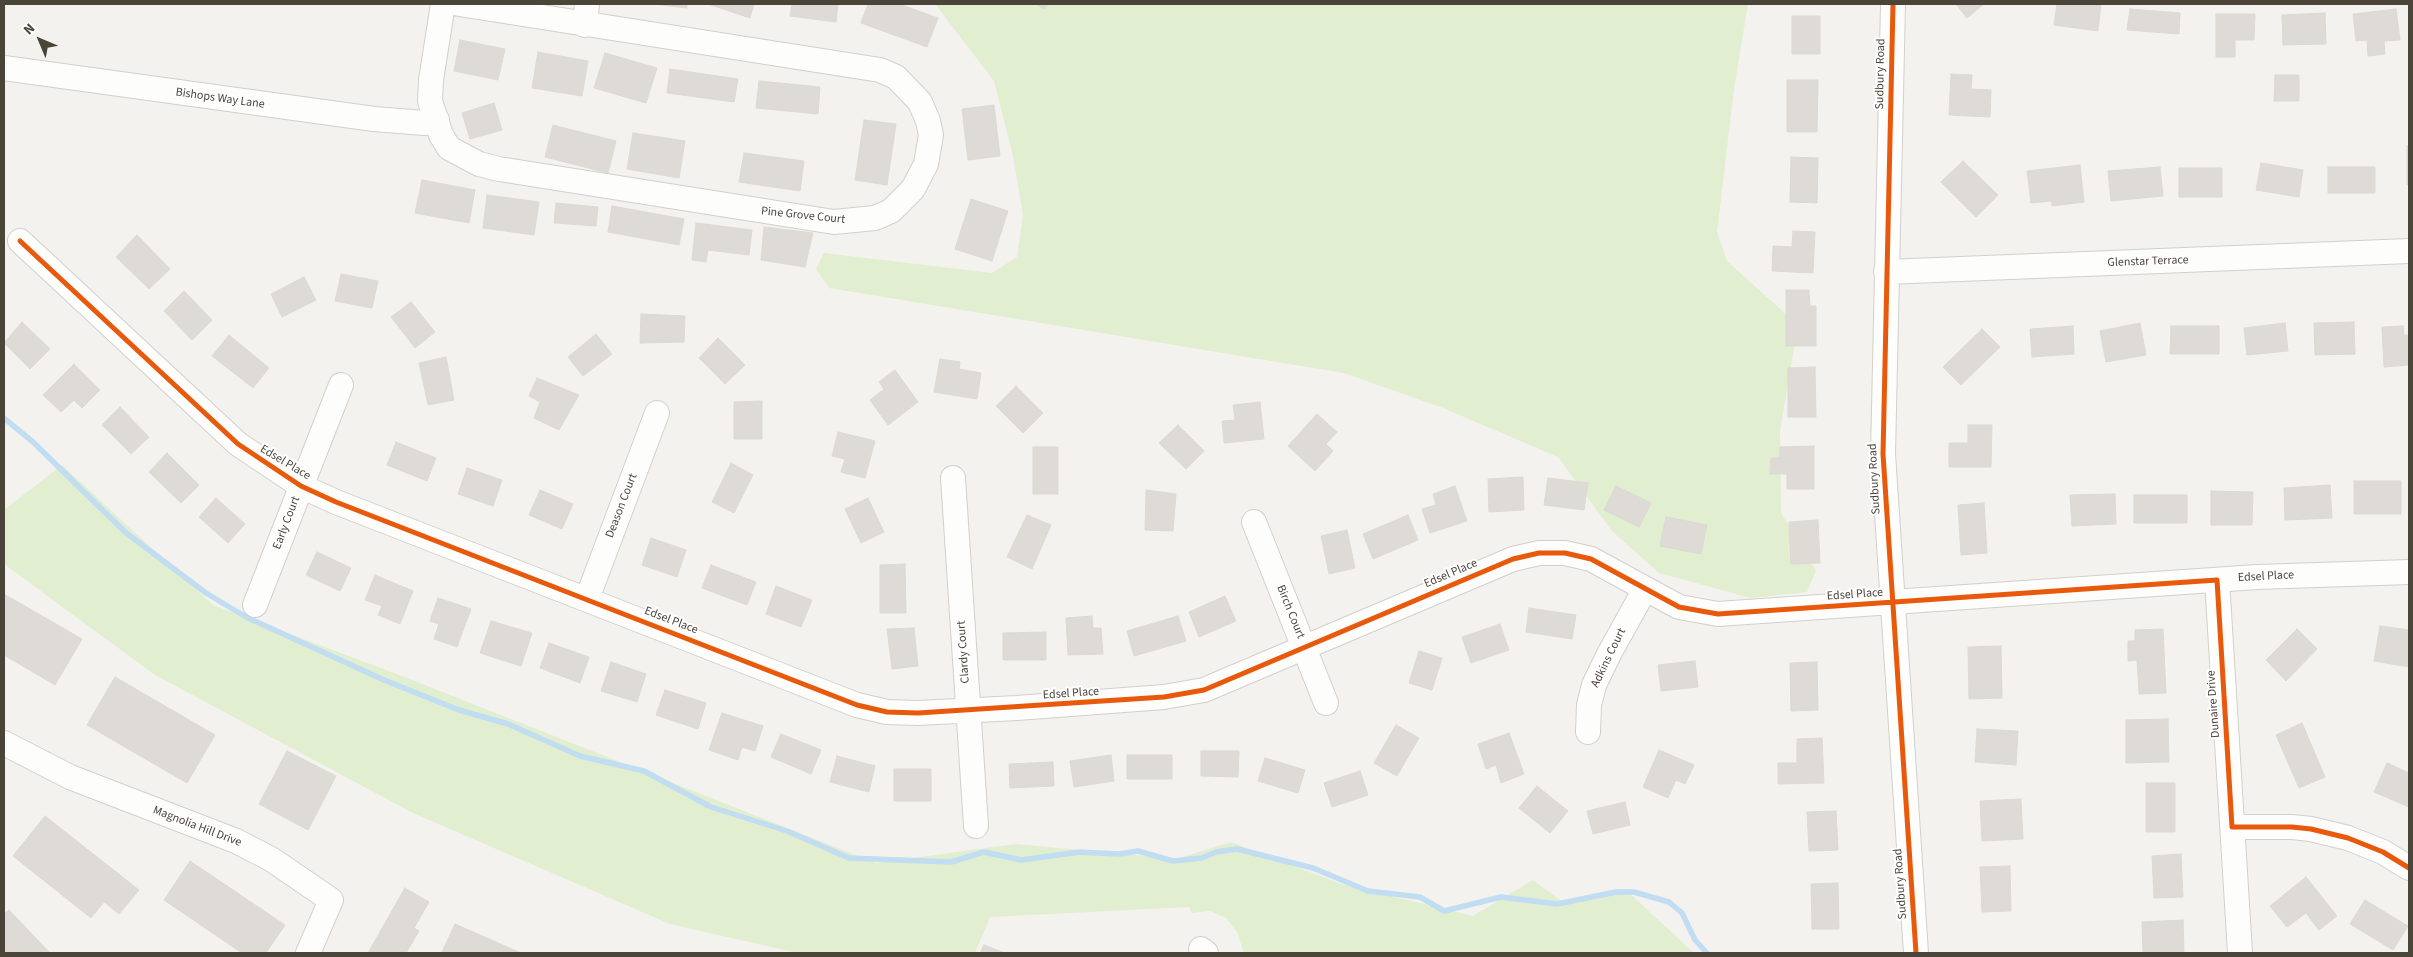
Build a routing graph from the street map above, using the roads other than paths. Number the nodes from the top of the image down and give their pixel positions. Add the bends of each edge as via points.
1 (443, 4) edge
2 (459, 4) edge
3 (1893, 4) edge
4 (586, 14) edge
5 (4, 68) edge
6 (437, 120) junction
7 (20, 241) dead end
8 (2409, 251) edge
9 (1886, 272) junction
10 (341, 384) dead end
11 (657, 413) dead end
12 (953, 478) dead end
13 (301, 486) junction
14 (1254, 522) dead end
15 (2409, 572) edge
16 (2217, 580) junction
17 (1645, 589) junction
18 (587, 599) junction
19 (1892, 603) junction
20 (255, 605) dead end
21 (1304, 647) junction
22 (1326, 703) dead end
23 (968, 711) junction
24 (1588, 732) dead end
25 (4, 743) edge
26 (976, 826) dead end
27 (2232, 827) junction
28 (2409, 868) edge
29 (308, 953) edge
30 (1916, 953) edge
31 (2240, 953) edge

1 - 6 street, Pine Grove Court via 431,80 430,101
2 - 4 street, Pine Grove Court
3 - 9 street, Sudbury Road
4 - 6 street, Pine Grove Court via 880,70 896,77 920,102 928,121 931,135 926,164 913,189 891,210 875,218 834,222 499,170 479,164 449,148
5 - 6 street, Bishops Way Lane via 374,119 425,123
7 - 13 street, Edsel Place via 238,444
8 - 9 street, Glenstar Terrace
9 - 19 street, Sudbury Road via 1882,454
10 - 13 street, Early Court
11 - 18 street, Deason Court
12 - 23 street, Clardy Court
13 - 18 street, Edsel Place
13 - 20 street, Early Court
14 - 21 street, Birch Court
15 - 16 street, Edsel Place
16 - 19 street, Edsel Place
16 - 27 street, Dunaire Drive
17 - 19 street, Edsel Place via 1679,607 1718,614
17 - 21 street, Edsel Place via 1591,559 1565,554 1526,555
17 - 24 street, Adkins Court via 1594,685
18 - 23 street, Edsel Place via 857,705 887,712
19 - 30 street, Sudbury Road
21 - 22 street, Birch Court
21 - 23 street, Edsel Place via 1204,690 1164,697
23 - 26 street, Clardy Court
25 - 29 street, Magnolia Hill Drive via 70,777 236,841 271,859 331,900
27 - 28 street via 2292,827 2339,836 2383,852
27 - 31 street, Dunaire Drive

